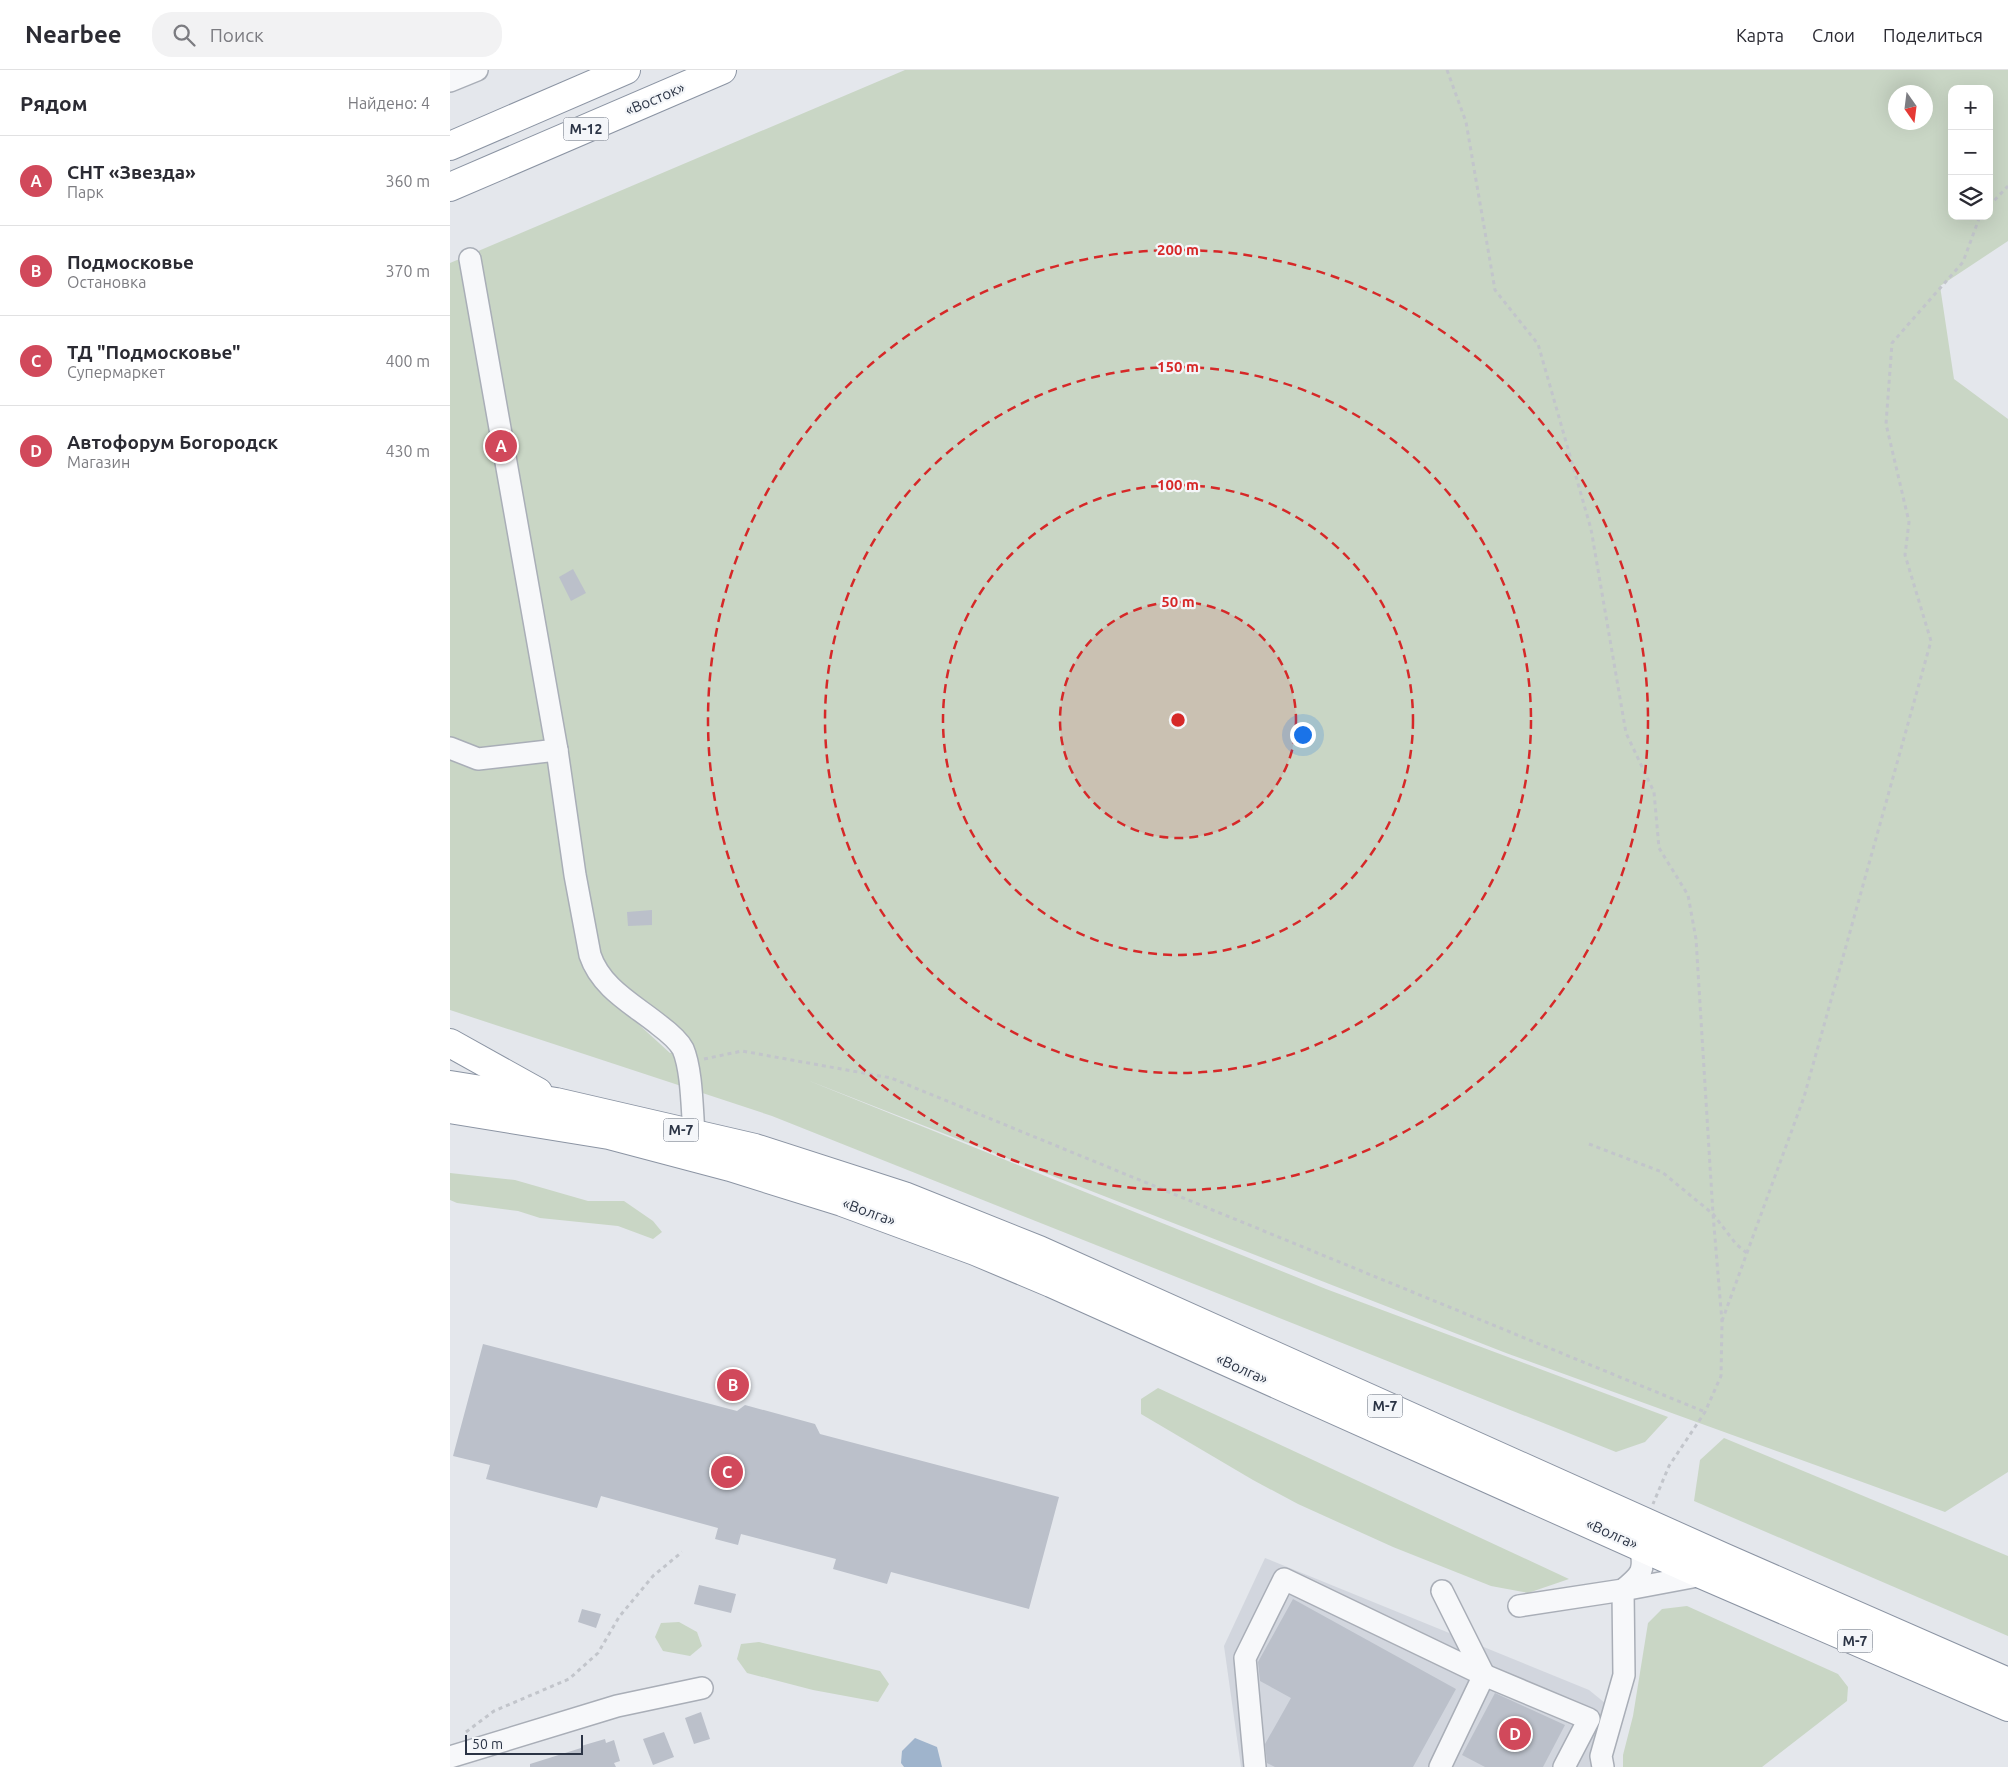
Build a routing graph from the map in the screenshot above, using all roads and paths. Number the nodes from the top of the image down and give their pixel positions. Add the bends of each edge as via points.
1 (477, 70) edge
2 (626, 70) edge
3 (722, 70) edge
4 (1447, 70) edge
5 (450, 81) edge
6 (450, 146) edge
7 (2008, 186) edge
8 (450, 187) edge
9 (1993, 202) edge
10 (1979, 220) edge
11 (470, 260) dead end
12 (450, 748) edge
13 (557, 750) junction
14 (450, 1043) edge
15 (687, 1062) junction
16 (450, 1085) edge
17 (556, 1102) junction
18 (450, 1109) edge
19 (694, 1133) junction
20 (1589, 1144) dead end
21 (1713, 1214) junction
22 (1748, 1254) junction
23 (1722, 1322) junction
24 (1705, 1412) junction
25 (1643, 1534) junction
26 (682, 1552) dead end
27 (1703, 1575) junction
28 (1623, 1590) junction
29 (1442, 1591) dead end
30 (1519, 1606) dead end
31 (1484, 1675) junction
32 (2008, 1682) edge
33 (702, 1688) dead end
34 (2008, 1707) edge
35 (465, 1733) dead end
36 (450, 1757) edge
37 (1255, 1767) edge
38 (1440, 1767) edge
39 (1564, 1767) edge
40 (1603, 1767) edge

1 - 5 lane
2 - 6 highway, М-12
3 - 8 highway, «Восток» / М-12
4 - 21 path via 1466,122 1495,290 1538,344 1591,529 1626,733 1654,792 1659,848 1688,895 1696,939
7 - 9 path
10 - 22 path via 1964,262 1892,343 1886,424 1909,522 1905,555 1931,641 1804,1097
11 - 13 lane
12 - 13 lane via 478,759
13 - 15 lane via 574,875 594,967 606,984 669,1033 682,1048
14 - 17 highway
15 - 19 lane
15 - 24 path via 742,1051 891,1078
16 - 17 highway, М-7
17 - 19 highway, М-7
18 - 25 highway, «Волга» / М-7 via 609,1134 851,1205 1050,1283
19 - 25 highway, «Волга» / М-7 via 756,1148 904,1196 1039,1250
20 - 21 path via 1662,1172
21 - 22 path
21 - 23 path
22 - 23 path
23 - 24 path via 1721,1376
24 - 25 path via 1669,1466
25 - 27 highway, «Волга» / М-7
25 - 28 lane via 1642,1572
25 - 32 highway, «Волга» / М-7 via 1722,1557
26 - 35 path via 652,1576 619,1617 598,1652 569,1679 494,1711
27 - 28 lane
27 - 34 highway, «Волга» / М-7
28 - 30 lane
28 - 40 lane via 1624,1675 1601,1756
29 - 31 lane
31 - 37 lane via 1284,1578 1245,1658
31 - 38 lane
31 - 39 lane via 1589,1719
33 - 36 lane via 617,1706

